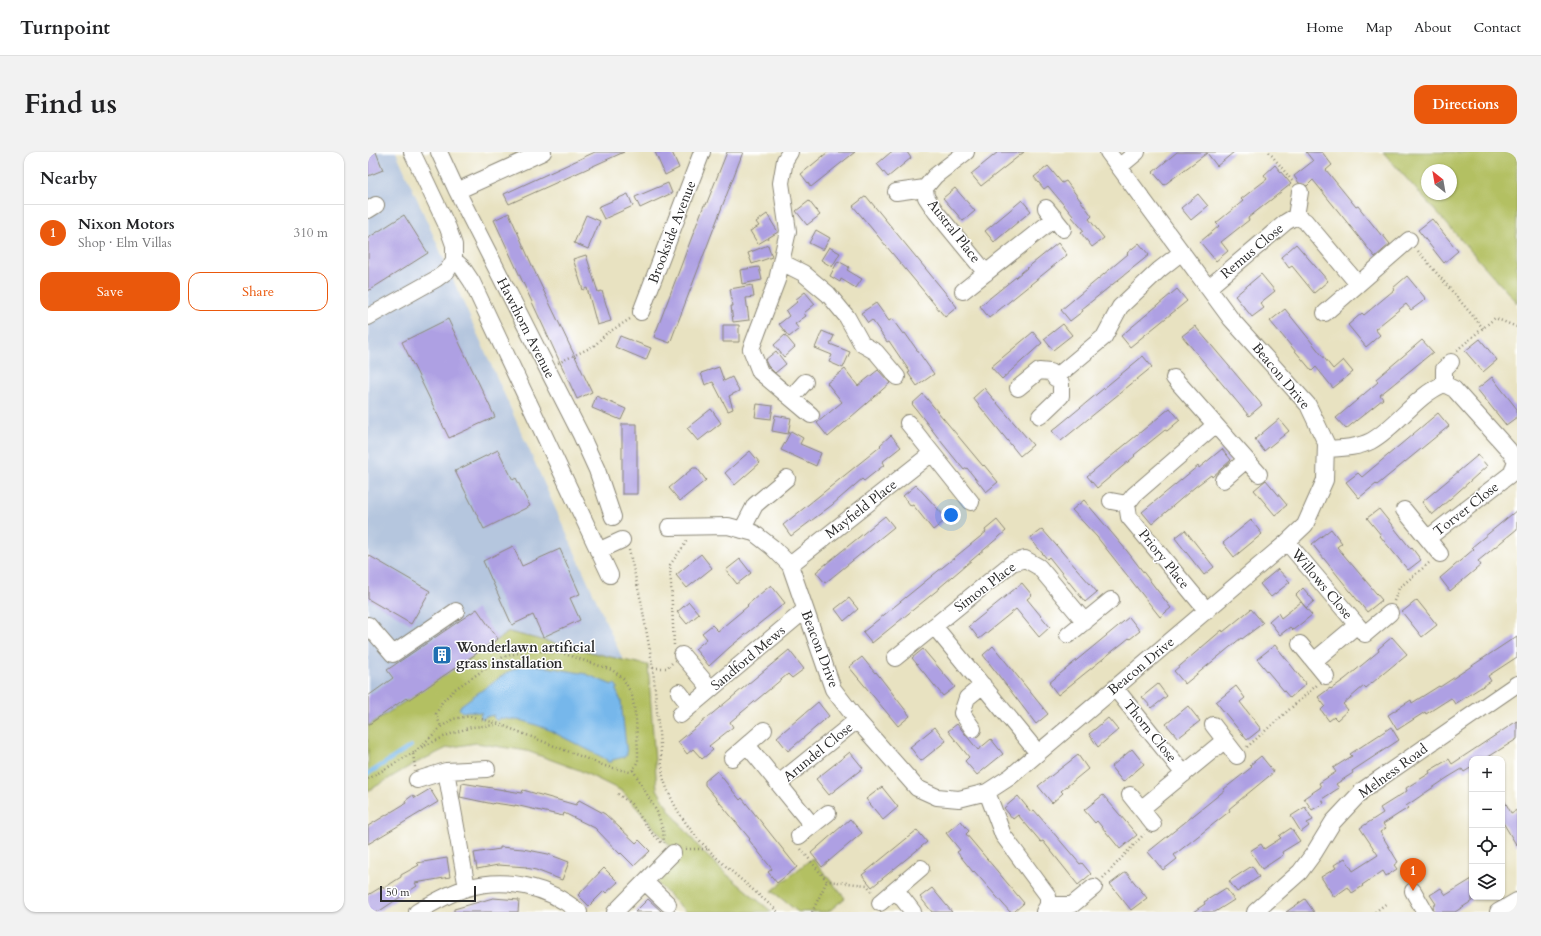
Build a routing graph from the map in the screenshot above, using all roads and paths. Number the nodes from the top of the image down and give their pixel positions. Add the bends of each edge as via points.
1 (412, 152) edge
2 (439, 152) edge
3 (543, 152) edge
4 (702, 152) edge
5 (790, 152) edge
6 (966, 152) edge
7 (1108, 152) edge
8 (1137, 152) edge
9 (1269, 152) edge
10 (1119, 167) junction
11 (925, 188) junction
12 (457, 191) junction
13 (896, 192) dead end
14 (1300, 192) joint
15 (1296, 216) junction
16 (1055, 218) dead end
17 (1409, 240) joint
18 (1182, 252) junction
19 (454, 260) junction
20 (781, 262) junction
21 (986, 272) junction
22 (1358, 284) junction
23 (1208, 288) junction
24 (963, 291) dead end
25 (641, 312) joint
26 (1325, 314) dead end
27 (368, 318) edge
28 (1517, 327) edge
29 (1483, 328) junction
30 (1451, 362) joint
31 (547, 368) junction
32 (897, 377) dead end
33 (1055, 378) junction
34 (1174, 378) dead end
35 (804, 382) dead end
36 (1444, 384) junction
37 (1018, 388) dead end
38 (791, 398) junction
39 (811, 415) dead end
40 (1040, 416) dead end
41 (908, 424) dead end
42 (1215, 424) junction
43 (1326, 449) junction
44 (932, 453) junction
45 (1246, 460) junction
46 (1516, 460) edge
47 (1259, 474) dead end
48 (787, 478) dead end
49 (1223, 480) dead end
50 (1112, 501) dead end
51 (971, 502) dead end
52 (1127, 504) junction
53 (1404, 510) dead end
54 (605, 511) dead end
55 (669, 527) dead end
56 (698, 527) junction
57 (742, 530) junction
58 (1428, 538) junction
59 (622, 540) dead end
60 (1287, 542) junction
61 (598, 551) junction
62 (1440, 554) joint
63 (790, 565) junction
64 (610, 575) dead end
65 (1111, 600) dead end
66 (805, 610) junction
67 (1206, 610) junction
68 (456, 611) dead end
69 (1390, 613) joint
70 (1085, 622) junction
71 (368, 625) edge
72 (1357, 625) junction
73 (934, 626) junction
74 (1068, 636) dead end
75 (1300, 644) dead end
76 (682, 655) junction
77 (895, 658) dead end
78 (1314, 661) junction
79 (653, 668) dead end
80 (1326, 676) joint
81 (1517, 684) edge
82 (983, 685) junction
83 (1115, 688) junction
84 (711, 689) junction
85 (679, 692) dead end
86 (857, 720) junction
87 (498, 724) junction
88 (1213, 725) dead end
89 (441, 727) junction
90 (973, 729) dead end
91 (764, 730) dead end
92 (1226, 740) junction
93 (747, 745) junction
94 (416, 750) junction
95 (1038, 753) junction
96 (1237, 756) joint
97 (732, 758) dead end
98 (487, 769) dead end
99 (633, 770) junction
100 (446, 771) junction
101 (1184, 774) junction
102 (368, 779) edge
103 (416, 780) joint
104 (778, 783) junction
105 (987, 792) junction
106 (618, 794) dead end
107 (1130, 795) dead end
108 (1141, 809) junction
109 (828, 813) dead end
110 (1153, 824) joint
111 (812, 825) junction
112 (798, 836) joint
113 (707, 849) dead end
114 (673, 853) joint
115 (921, 868) dead end
116 (827, 881) junction
117 (645, 882) junction
118 (1094, 887) joint
119 (467, 888) junction
120 (896, 890) junction
121 (1413, 892) dead end
122 (1517, 901) edge
123 (880, 903) joint
124 (1387, 903) dead end
125 (668, 904) dead end
126 (1046, 908) edge
127 (417, 912) edge
128 (579, 912) edge
129 (615, 912) edge
130 (812, 912) edge
131 (913, 912) edge
132 (1255, 912) edge
133 (1375, 912) edge
134 (1426, 912) edge
135 (1498, 912) edge

1 - 19 street via 448,228 454,244
2 - 12 street, Hawthorn Avenue
3 - 12 street
4 - 25 street, Brookside Avenue
5 - 20 street via 785,160 781,183 788,231
6 - 11 street, Austral Place
7 - 10 street, Beacon Drive
8 - 10 street
9 - 14 path
10 - 18 street, Beacon Drive
11 - 13 street, Austral Place
11 - 21 street, Austral Place via 926,197 936,212
12 - 31 street, Hawthorn Avenue
14 - 15 street, Remus Close
15 - 22 street, Remus Close via 1305,221
15 - 23 street, Remus Close
16 - 21 street, Austral Place
17 - 22 street
17 - 29 path
18 - 23 street, Beacon Drive
18 - 33 street via 1120,307 1104,337
19 - 27 street via 447,271 436,279
19 - 61 street via 472,282
20 - 32 street via 803,272 843,304 846,317 862,344 876,352
20 - 38 street via 777,280 751,349 760,372
21 - 24 street, Austral Place
22 - 26 street
23 - 43 street, Beacon Drive via 1231,319 1308,405 1326,443
25 - 31 path via 606,334 594,346
28 - 29 path via 1495,318
29 - 30 path via 1452,354
30 - 36 street via 1444,369
31 - 54 street, Hawthorn Avenue via 597,470
33 - 37 street via 1050,372 1039,371
33 - 40 street via 1060,383 1062,396
34 - 42 street
35 - 38 street
36 - 43 street via 1433,388 1371,441 1356,446
36 - 46 street, Torver Close via 1454,389
38 - 39 street
41 - 44 street
42 - 45 street
42 - 52 street
43 - 60 street, Beacon Drive via 1325,480 1305,525
44 - 51 street
44 - 63 street, Mayfield Place
45 - 47 street
45 - 49 street
46 - 58 street, Torver Close via 1512,473
48 - 57 street via 754,505
50 - 52 street
52 - 67 street, Priory Place via 1129,516
53 - 58 street, Torver Close
55 - 56 street, Beacon Drive
56 - 57 street, Beacon Drive via 728,526
56 - 76 path via 670,565 674,646
57 - 63 street, Beacon Drive via 754,533
58 - 62 street, Torver Close
59 - 61 street
60 - 67 street, Beacon Drive
60 - 72 street, Willows Close
61 - 64 street
62 - 69 path via 1399,588
63 - 66 street, Beacon Drive
65 - 70 street
66 - 84 street, Sandford Mews
66 - 86 street, Beacon Drive via 833,689
67 - 83 street, Beacon Drive
68 - 71 street via 393,654
69 - 72 street, Willows Close via 1364,634
70 - 73 street, Simon Place via 1039,567 1025,559 1012,563
70 - 74 street
72 - 78 street, Willows Close
73 - 77 street, Simon Place
73 - 82 street
75 - 78 street
76 - 79 path via 667,668
76 - 84 street
78 - 80 street
80 - 96 path
81 - 132 street, Melness Road via 1363,790 1333,822 1300,872
82 - 90 street via 967,698 962,713
82 - 95 street
83 - 95 street, Beacon Drive
83 - 101 street, Thorn Close
84 - 85 street, Sandford Mews via 685,710
86 - 104 street, Arundel Close
86 - 105 street, Beacon Drive via 917,788 937,797 959,798
87 - 89 path via 470,716 453,719
87 - 94 path via 471,727
87 - 99 path via 605,766 630,772
88 - 92 street
89 - 94 path
89 - 99 path via 436,714 442,702 455,689 503,657 530,650 565,654 612,670 623,678 632,695 636,719 638,761
91 - 93 street
92 - 96 street
92 - 101 street, Thorn Close
93 - 97 street
93 - 104 street, Arundel Close
94 - 102 path
94 - 103 path via 413,754
95 - 105 street, Beacon Drive via 1010,777
98 - 100 street
99 - 106 path via 657,812 663,830 664,845 631,804
100 - 103 street
100 - 119 street
101 - 108 street, Thorn Close
104 - 111 street, Arundel Close
105 - 126 street via 1003,835 1048,896
107 - 108 street
108 - 110 street
109 - 111 street
110 - 118 path
111 - 112 street
112 - 116 path via 800,849
113 - 114 path via 676,849
114 - 117 street
115 - 120 street
116 - 123 path via 866,885
116 - 130 path
117 - 125 street
117 - 129 street
118 - 126 street via 1072,905
119 - 127 street
119 - 128 street via 488,884 528,886 560,898
120 - 123 street
120 - 131 street
121 - 134 street
122 - 135 street
124 - 133 path

